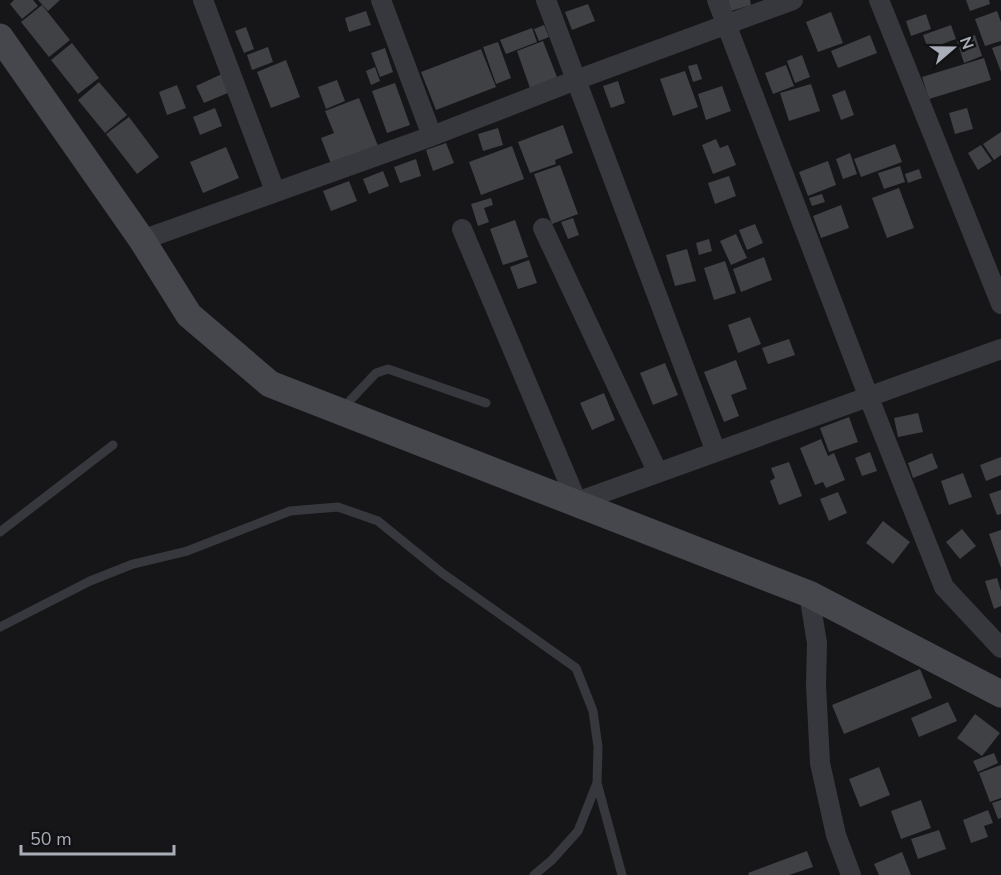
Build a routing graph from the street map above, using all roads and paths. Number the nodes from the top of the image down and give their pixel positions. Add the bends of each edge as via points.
1 (203, 0) edge
2 (381, 0) edge
3 (546, 0) edge
4 (717, 0) edge
5 (793, 0) edge
6 (879, 0) edge
7 (727, 25) junction
8 (0, 37) edge
9 (576, 80) junction
10 (432, 136) junction
11 (275, 191) junction
12 (543, 228) dead end
13 (462, 229) dead end
14 (142, 240) junction
15 (1001, 304) edge
16 (1001, 349) edge
17 (869, 398) junction
18 (486, 403) dead end
19 (340, 411) junction
20 (113, 445) dead end
21 (716, 452) junction
22 (658, 473) junction
23 (577, 502) junction
24 (0, 532) edge
25 (809, 594) junction
26 (0, 627) edge
27 (1001, 648) edge
28 (999, 692) edge
29 (597, 783) junction
30 (534, 875) edge
31 (622, 875) edge
32 (851, 875) edge

1 - 11 street
2 - 10 street
3 - 9 street
4 - 7 street
5 - 7 street
6 - 15 street
7 - 9 street
7 - 17 street
8 - 14 street
9 - 10 street
9 - 21 street
10 - 11 street
11 - 14 street
12 - 22 street
13 - 23 street
14 - 19 street via 189,315 270,384
16 - 17 street
17 - 21 street
17 - 27 street via 944,587
18 - 19 lane via 388,369 376,373
19 - 23 street
20 - 24 lane
21 - 22 street
22 - 23 street
23 - 25 street
25 - 28 street
25 - 32 street via 817,643 820,763 836,835
26 - 29 lane via 90,581 133,564 188,551 290,511 338,507 378,521 442,573 576,668 593,711
29 - 30 lane via 578,831
29 - 31 lane

